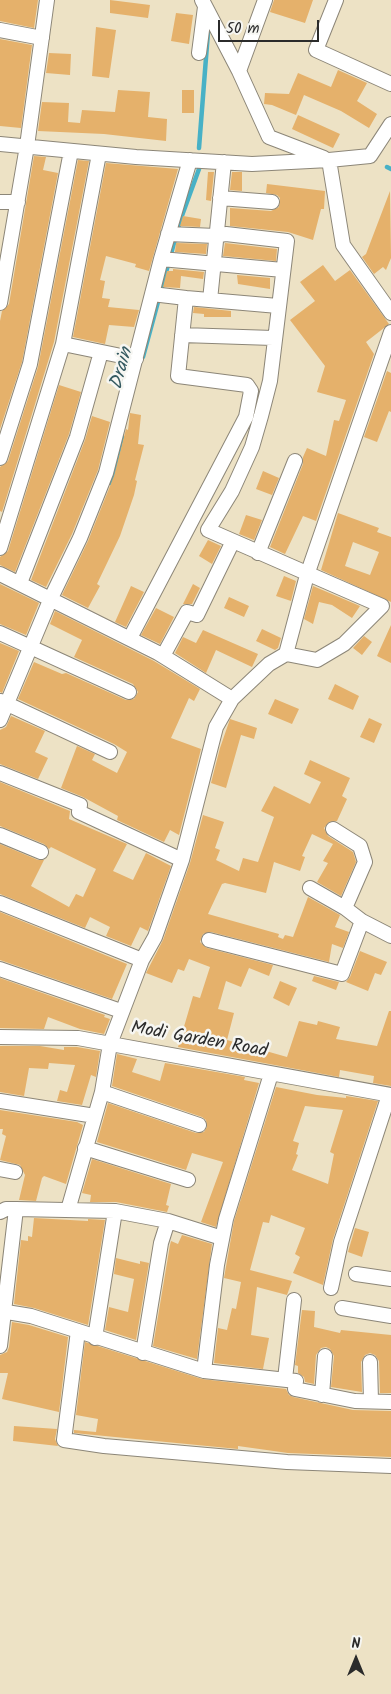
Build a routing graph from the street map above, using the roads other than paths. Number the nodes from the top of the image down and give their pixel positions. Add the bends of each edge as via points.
1 (47, 0) edge
2 (264, 0) edge
3 (336, 0) edge
4 (203, 4) edge
5 (0, 30) edge
6 (42, 38) junction
7 (200, 53) dead end
8 (239, 71) junction
9 (391, 84) edge
10 (391, 124) edge
11 (0, 144) edge
12 (27, 146) junction
13 (71, 151) junction
14 (99, 154) junction
15 (190, 160) junction
16 (329, 160) junction
17 (224, 162) junction
18 (220, 198) junction
19 (0, 202) edge
20 (18, 202) junction
21 (272, 202) dead end
22 (168, 234) junction
23 (216, 236) junction
24 (6, 237) edge
25 (167, 260) junction
26 (214, 264) junction
27 (283, 270) junction
28 (157, 294) junction
29 (186, 298) junction
30 (210, 300) junction
31 (0, 303) edge
32 (278, 306) junction
33 (391, 312) edge
34 (391, 332) edge
35 (182, 336) junction
36 (274, 338) junction
37 (63, 344) junction
38 (101, 352) junction
39 (136, 359) junction
40 (0, 458) edge
41 (295, 461) dead end
42 (233, 542) junction
43 (0, 548) edge
44 (258, 552) junction
45 (0, 574) edge
46 (307, 575) junction
47 (20, 583) junction
48 (51, 598) junction
49 (387, 608) edge
50 (0, 633) edge
51 (130, 638) junction
52 (32, 646) junction
53 (286, 654) junction
54 (163, 656) junction
55 (129, 692) dead end
56 (232, 699) junction
57 (3, 702) edge
58 (0, 720) edge
59 (110, 752) dead end
60 (0, 773) edge
61 (332, 829) dead end
62 (0, 835) edge
63 (41, 852) dead end
64 (182, 860) junction
65 (310, 888) dead end
66 (0, 903) edge
67 (345, 908) junction
68 (362, 921) junction
69 (390, 933) edge
70 (209, 940) dead end
71 (142, 960) junction
72 (0, 969) edge
73 (121, 1011) junction
74 (0, 1037) edge
75 (110, 1044) junction
76 (271, 1074) junction
77 (102, 1092) junction
78 (390, 1095) edge
79 (0, 1101) edge
80 (95, 1116) junction
81 (199, 1124) dead end
82 (85, 1148) junction
83 (0, 1169) edge
84 (15, 1172) dead end
85 (188, 1180) dead end
86 (16, 1209) junction
87 (68, 1210) junction
88 (115, 1211) junction
89 (0, 1212) edge
90 (168, 1220) junction
91 (222, 1238) junction
92 (356, 1274) dead end
93 (391, 1280) edge
94 (331, 1288) dead end
95 (294, 1300) dead end
96 (342, 1308) dead end
97 (2, 1312) edge
98 (391, 1316) edge
99 (78, 1331) junction
100 (95, 1338) junction
101 (0, 1346) edge
102 (143, 1353) junction
103 (325, 1356) dead end
104 (370, 1362) dead end
105 (204, 1371) junction
106 (285, 1379) junction
107 (322, 1394) junction
108 (371, 1401) junction
109 (391, 1402) edge
110 (391, 1466) edge

1 - 6 street
2 - 8 street
3 - 9 street via 316,50
4 - 7 street
4 - 8 street
5 - 6 street
6 - 12 street
8 - 16 street via 269,137
10 - 16 street via 370,156
11 - 12 street
12 - 13 street
12 - 20 street
13 - 14 street
13 - 40 street via 30,364
14 - 15 street
14 - 37 street
15 - 17 street
15 - 22 street
16 - 17 street via 252,164
16 - 33 street via 343,245
17 - 18 street
18 - 21 street
18 - 23 street
19 - 20 street
20 - 24 street
22 - 23 street
22 - 25 street
23 - 26 street
23 - 27 street via 226,234 287,241
24 - 31 street
25 - 26 street
25 - 28 street
26 - 27 street
26 - 30 street
27 - 32 street
28 - 29 street
28 - 39 street
29 - 30 street
29 - 35 street
30 - 32 street
32 - 36 street
34 - 46 street
35 - 36 street
35 - 51 street via 178,376 247,385 250,391 246,417
36 - 42 street via 270,381 252,448 232,491 208,530
37 - 38 street
37 - 43 street
38 - 39 street
38 - 47 street via 77,437
39 - 48 street via 106,473
41 - 44 street
42 - 44 street
42 - 54 street via 198,615 187,612
44 - 46 street
45 - 47 street
46 - 49 street
46 - 53 street
47 - 48 street
48 - 51 street
48 - 52 street
49 - 53 street via 344,644 317,660
50 - 52 street
51 - 54 street
52 - 55 street
52 - 57 street
53 - 56 street via 269,664
54 - 56 street
56 - 64 street via 216,727
57 - 58 street
57 - 59 street
60 - 64 street via 80,805 79,812
61 - 67 street via 360,846 365,862
62 - 63 street
64 - 71 street via 155,937
65 - 67 street
66 - 71 street
67 - 68 street
68 - 69 street
68 - 70 street via 342,974
71 - 73 street
72 - 73 street
73 - 75 street
74 - 75 street, Modi Garden Road via 78,1038
75 - 76 street, Modi Garden Road
75 - 77 street
76 - 78 street, Modi Garden Road
76 - 91 street
77 - 80 street
77 - 81 street
78 - 94 street via 341,1242
79 - 80 street
80 - 82 street
82 - 85 street
82 - 87 street
83 - 84 street
86 - 87 street
86 - 89 street
86 - 97 street
87 - 88 street
88 - 90 street
88 - 100 street
90 - 91 street
90 - 102 street via 161,1243
91 - 105 street
92 - 93 street
95 - 106 street
96 - 98 street
97 - 99 street via 31,1316
97 - 101 street
99 - 100 street
99 - 110 street via 64,1440 277,1461
100 - 102 street
102 - 105 street
103 - 107 street
104 - 108 street
105 - 106 street
106 - 107 street via 296,1380 295,1389
107 - 108 street
108 - 109 street

